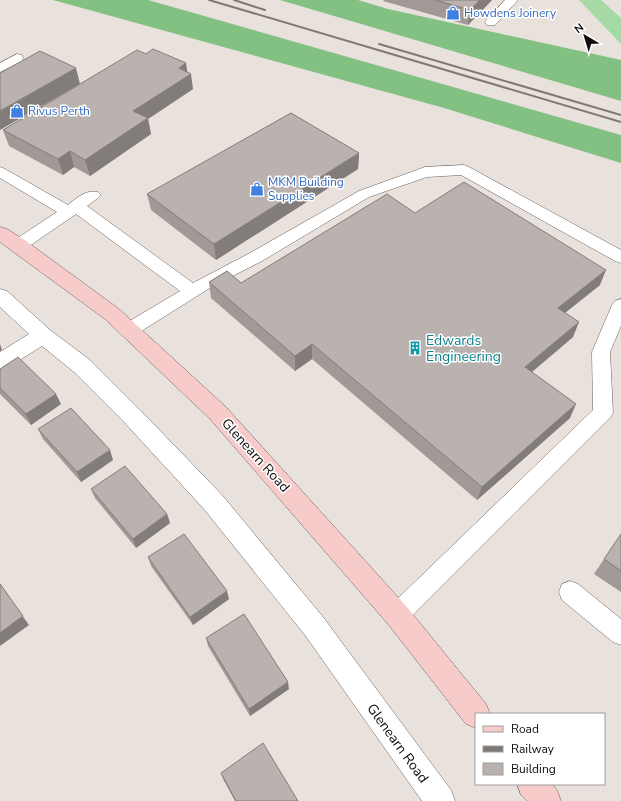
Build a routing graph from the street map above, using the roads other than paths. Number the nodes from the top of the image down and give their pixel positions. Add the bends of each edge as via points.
1 (512, 0) edge
2 (491, 22) dead end
3 (17, 58) dead end
4 (0, 68) edge
5 (0, 172) edge
6 (93, 194) dead end
7 (72, 209) junction
8 (0, 233) edge
9 (19, 245) junction
10 (621, 257) edge
11 (192, 291) junction
12 (0, 296) edge
13 (621, 305) edge
14 (128, 330) junction
15 (43, 335) junction
16 (0, 362) edge
17 (570, 592) dead end
18 (396, 615) junction
19 (621, 634) edge
20 (475, 713) edge
21 (533, 785) edge
22 (440, 801) edge
23 (546, 801) edge

1 - 2 lane
3 - 4 lane
5 - 7 lane
6 - 7 lane
7 - 9 lane
7 - 11 lane
8 - 9 street, Glenearn Road
9 - 14 street, Glenearn Road via 112,314
10 - 11 lane via 464,170 425,172 364,194
11 - 14 lane
12 - 15 street, Glenearn Road
13 - 18 lane via 601,352 603,413
14 - 18 street, Glenearn Road via 218,413
15 - 16 street
15 - 22 street, Glenearn Road via 82,366 133,416 213,502 314,626
17 - 19 lane
18 - 20 street, Glenearn Road
21 - 23 street

